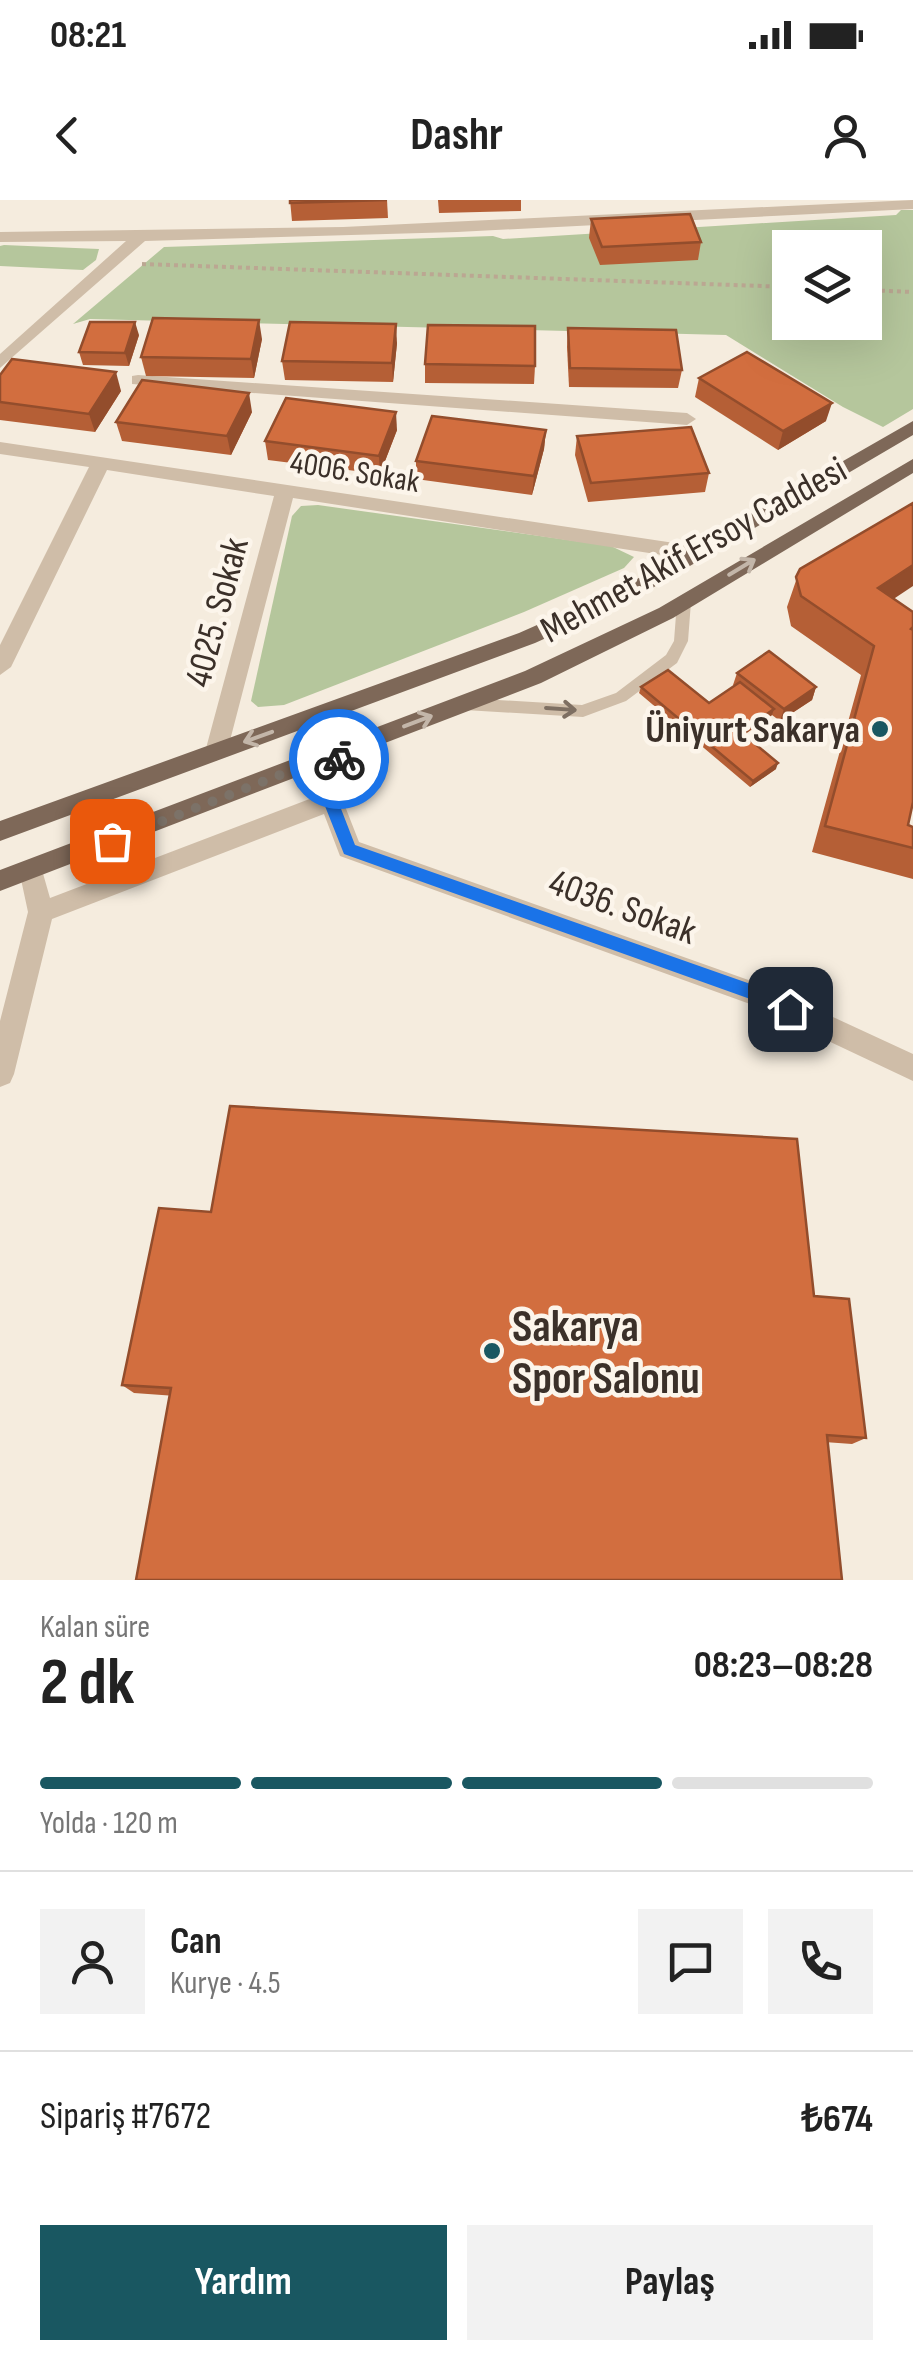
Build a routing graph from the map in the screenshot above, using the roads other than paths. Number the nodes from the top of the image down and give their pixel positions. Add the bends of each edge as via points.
1 (556, 200) edge
2 (913, 204) edge
3 (561, 224) junction
4 (0, 238) edge
5 (140, 238) junction
6 (0, 364) edge
7 (138, 380) edge
8 (687, 419) dead end
9 (913, 427) edge
10 (0, 448) edge
11 (101, 463) junction
12 (913, 465) edge
13 (285, 491) junction
14 (701, 554) junction
15 (684, 602) junction
16 (0, 668) edge
17 (464, 704) junction
18 (341, 751) junction
19 (216, 752) junction
20 (331, 801) junction
21 (0, 831) edge
22 (32, 870) junction
23 (0, 881) edge
24 (40, 912) junction
25 (913, 1068) edge
26 (0, 1074) edge

1 - 3 street
2 - 3 street
3 - 5 street
4 - 5 street
5 - 6 street
7 - 8 street
9 - 14 main road, Mehmet Akif Ersoy Caddesi
10 - 11 street, 4006. Sokak
11 - 13 street, 4006. Sokak
11 - 16 street
15 -> 12 main road, Mehmet Akif Ersoy Caddesi
13 - 14 street, 4006. Sokak
13 - 19 street, 4025. Sokak
14 -> 19 main road, Mehmet Akif Ersoy Caddesi via 527,638
15 - 17 main road, Mehmet Akif Ersoy Caddesi via 533,678
17 -> 15 lane via 584,711 621,697 672,659 682,642
18 -> 17 main road, Mehmet Akif Ersoy Caddesi
18 - 20 street
18 - 22 main road, Mehmet Akif Ersoy Caddesi
19 - 21 main road, Mehmet Akif Ersoy Caddesi
20 - 24 street
20 - 25 street, 4036. Sokak via 349,849 759,994
22 - 23 main road, Mehmet Akif Ersoy Caddesi
22 - 24 street
24 - 26 street

